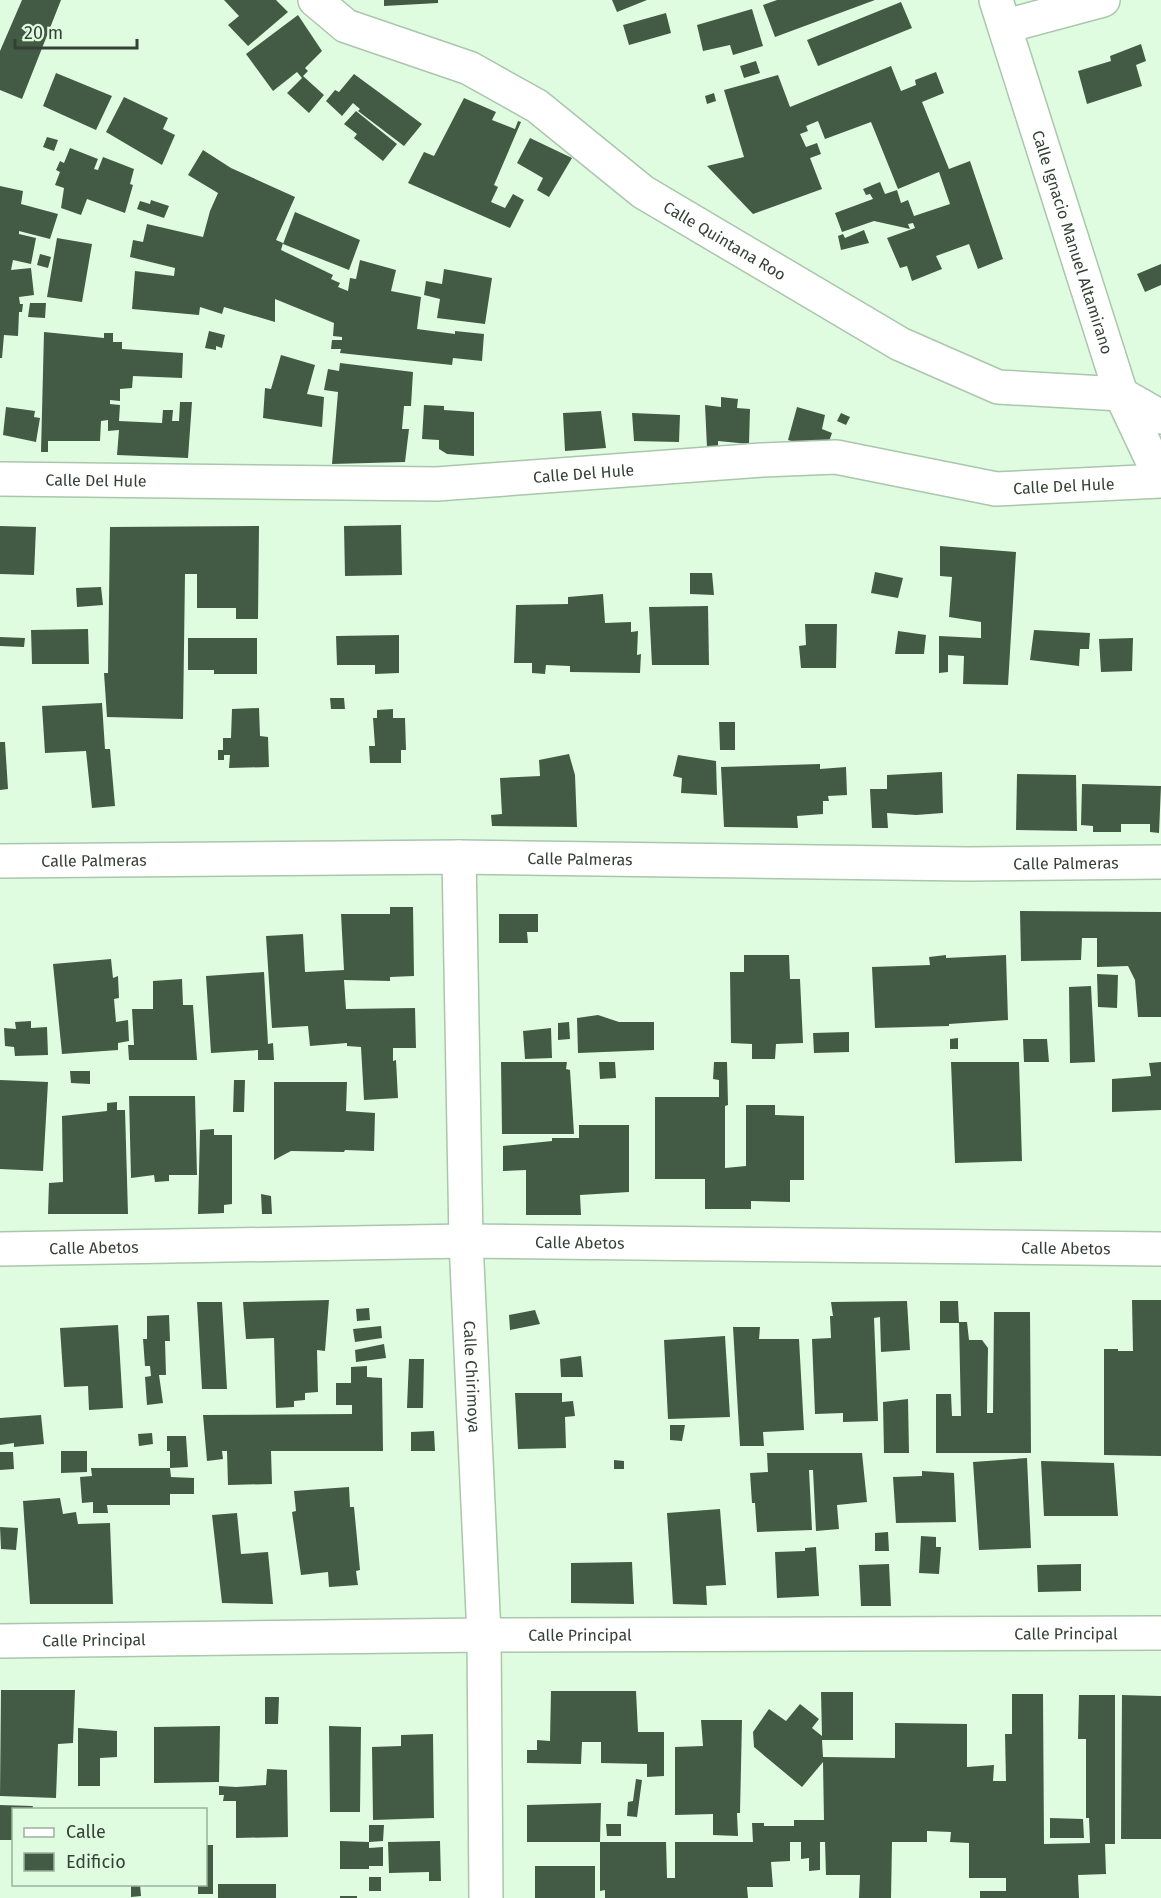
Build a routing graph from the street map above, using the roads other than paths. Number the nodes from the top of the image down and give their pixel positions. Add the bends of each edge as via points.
1 (315, 0) edge
2 (1103, 0) edge
3 (1001, 13) edge
4 (1121, 394) junction
5 (1161, 417) edge
6 (0, 479) edge
7 (1161, 480) edge
8 (459, 857) junction
9 (0, 861) edge
10 (1161, 862) edge
11 (466, 1241) junction
12 (0, 1249) edge
13 (1161, 1249) edge
14 (1161, 1633) edge
15 (484, 1635) junction
16 (0, 1641) edge
17 (486, 1898) edge

1 - 4 street, Calle Quintana Roo via 346,26 468,68 537,106 643,192 900,344 998,387
2 - 3 street
3 - 4 street, Calle Ignacio Manuel Altamirano
4 - 5 street, Calle Quintana Roo
4 - 7 street, Calle Ignacio Manuel Altamirano
6 - 7 street, Calle Del Hule via 436,484 836,457 996,489
8 - 9 street, Calle Palmeras
8 - 10 street, Calle Palmeras via 968,864
8 - 11 street, Calle Chirimoya
11 - 12 street, Calle Abetos
11 - 13 street, Calle Abetos
11 - 15 street, Calle Chirimoya
14 - 15 street, Calle Principal
15 - 16 street, Calle Principal
15 - 17 street, Calle Chirimoya

